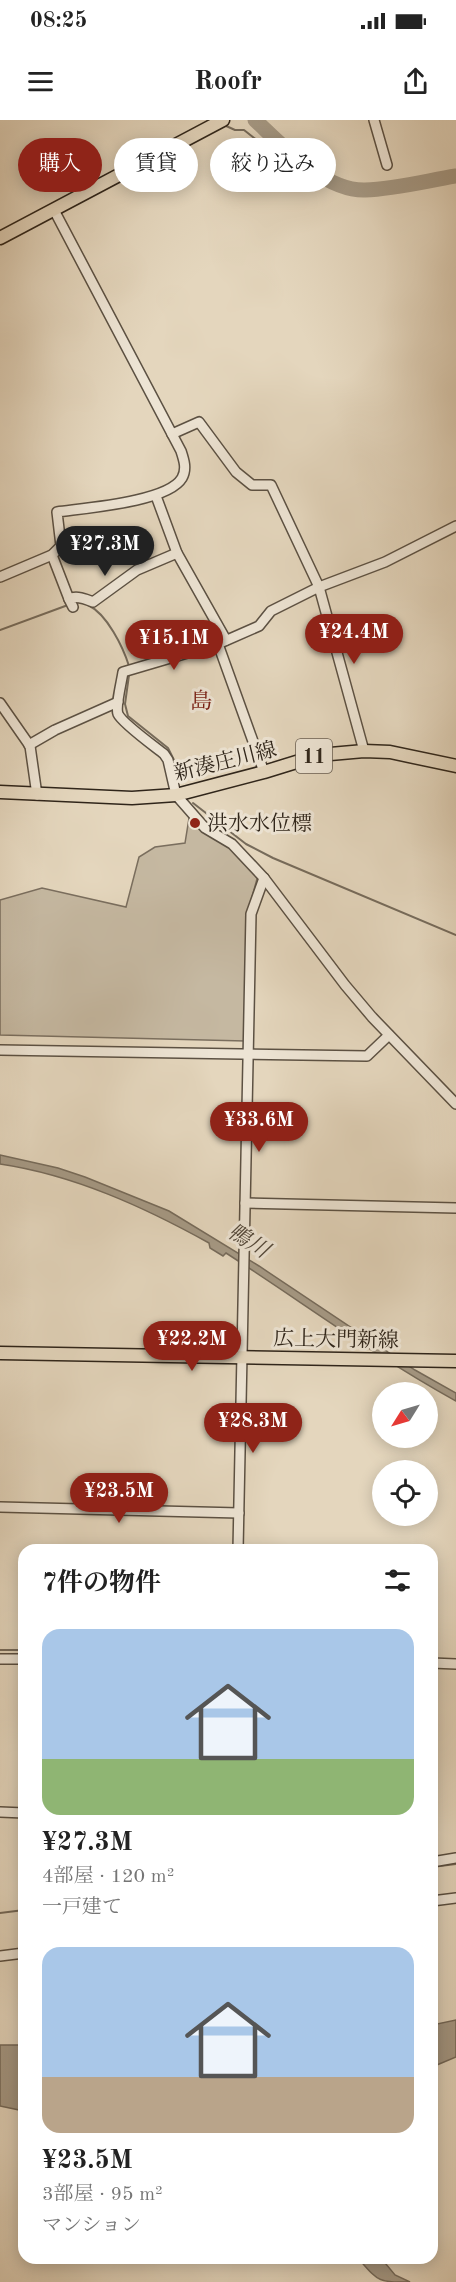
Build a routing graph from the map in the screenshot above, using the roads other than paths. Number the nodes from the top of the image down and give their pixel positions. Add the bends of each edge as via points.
1 (223, 120) edge
2 (374, 120) edge
3 (387, 165) dead end
4 (54, 210) junction
5 (0, 238) edge
6 (172, 434) junction
7 (156, 496) junction
8 (456, 526) edge
9 (177, 554) junction
10 (52, 555) junction
11 (0, 577) edge
12 (320, 587) junction
13 (222, 642) junction
14 (118, 702) junction
15 (0, 703) edge
16 (29, 745) junction
17 (363, 751) junction
18 (456, 766) edge
19 (264, 772) junction
20 (0, 792) edge
21 (37, 795) junction
22 (176, 795) junction
23 (264, 878) junction
24 (389, 1035) junction
25 (0, 1050) edge
26 (247, 1053) junction
27 (456, 1104) edge
28 (245, 1203) junction
29 (456, 1208) edge
30 (0, 1353) edge
31 (241, 1358) junction
32 (456, 1361) edge
33 (0, 1507) edge
34 (239, 1514) junction
35 (238, 1544) edge
36 (0, 1659) edge
37 (18, 1659) edge
38 (438, 1663) edge
39 (456, 1664) edge
40 (0, 1812) edge
41 (18, 1813) edge
42 (456, 1858) edge
43 (438, 1861) edge
44 (456, 1898) edge
45 (438, 1900) edge
46 (18, 1954) edge
47 (0, 1956) edge

1 - 4 main road
2 - 3 street
4 - 5 main road
4 - 6 street
6 - 7 street via 186,466 182,479
6 - 12 street via 199,422 236,472 252,485 271,485
7 - 9 street
7 - 10 street via 57,512 61,546
8 - 12 street via 385,562
9 - 10 street via 137,570 93,602 73,597 71,603
9 - 13 street
10 - 11 street
12 - 13 street via 271,610 259,626
12 - 17 street
13 - 14 street via 123,672
13 - 19 street
14 - 16 street
14 - 22 street via 118,713 168,760
15 - 16 street
16 - 21 street
17 - 18 main road, 新湊庄川線 / 11 via 390,752
17 - 19 main road, 新湊庄川線 / 11 via 319,755
19 - 22 main road, 新湊庄川線 / 11
20 - 21 main road, 新湊庄川線 / 11
21 - 22 main road, 新湊庄川線 / 11
22 - 23 street via 205,828 231,844
23 - 24 street via 345,985
23 - 26 street via 251,914
24 - 26 street via 367,1056
24 - 27 street
25 - 26 street
26 - 28 street
28 - 29 street
28 - 31 street
30 - 31 main road, 広上大門新線
31 - 32 main road, 広上大門新線
31 - 34 street
33 - 34 street
34 - 35 street
36 - 37 street
38 - 39 street
40 - 41 street
42 - 43 street
44 - 45 street
46 - 47 street

